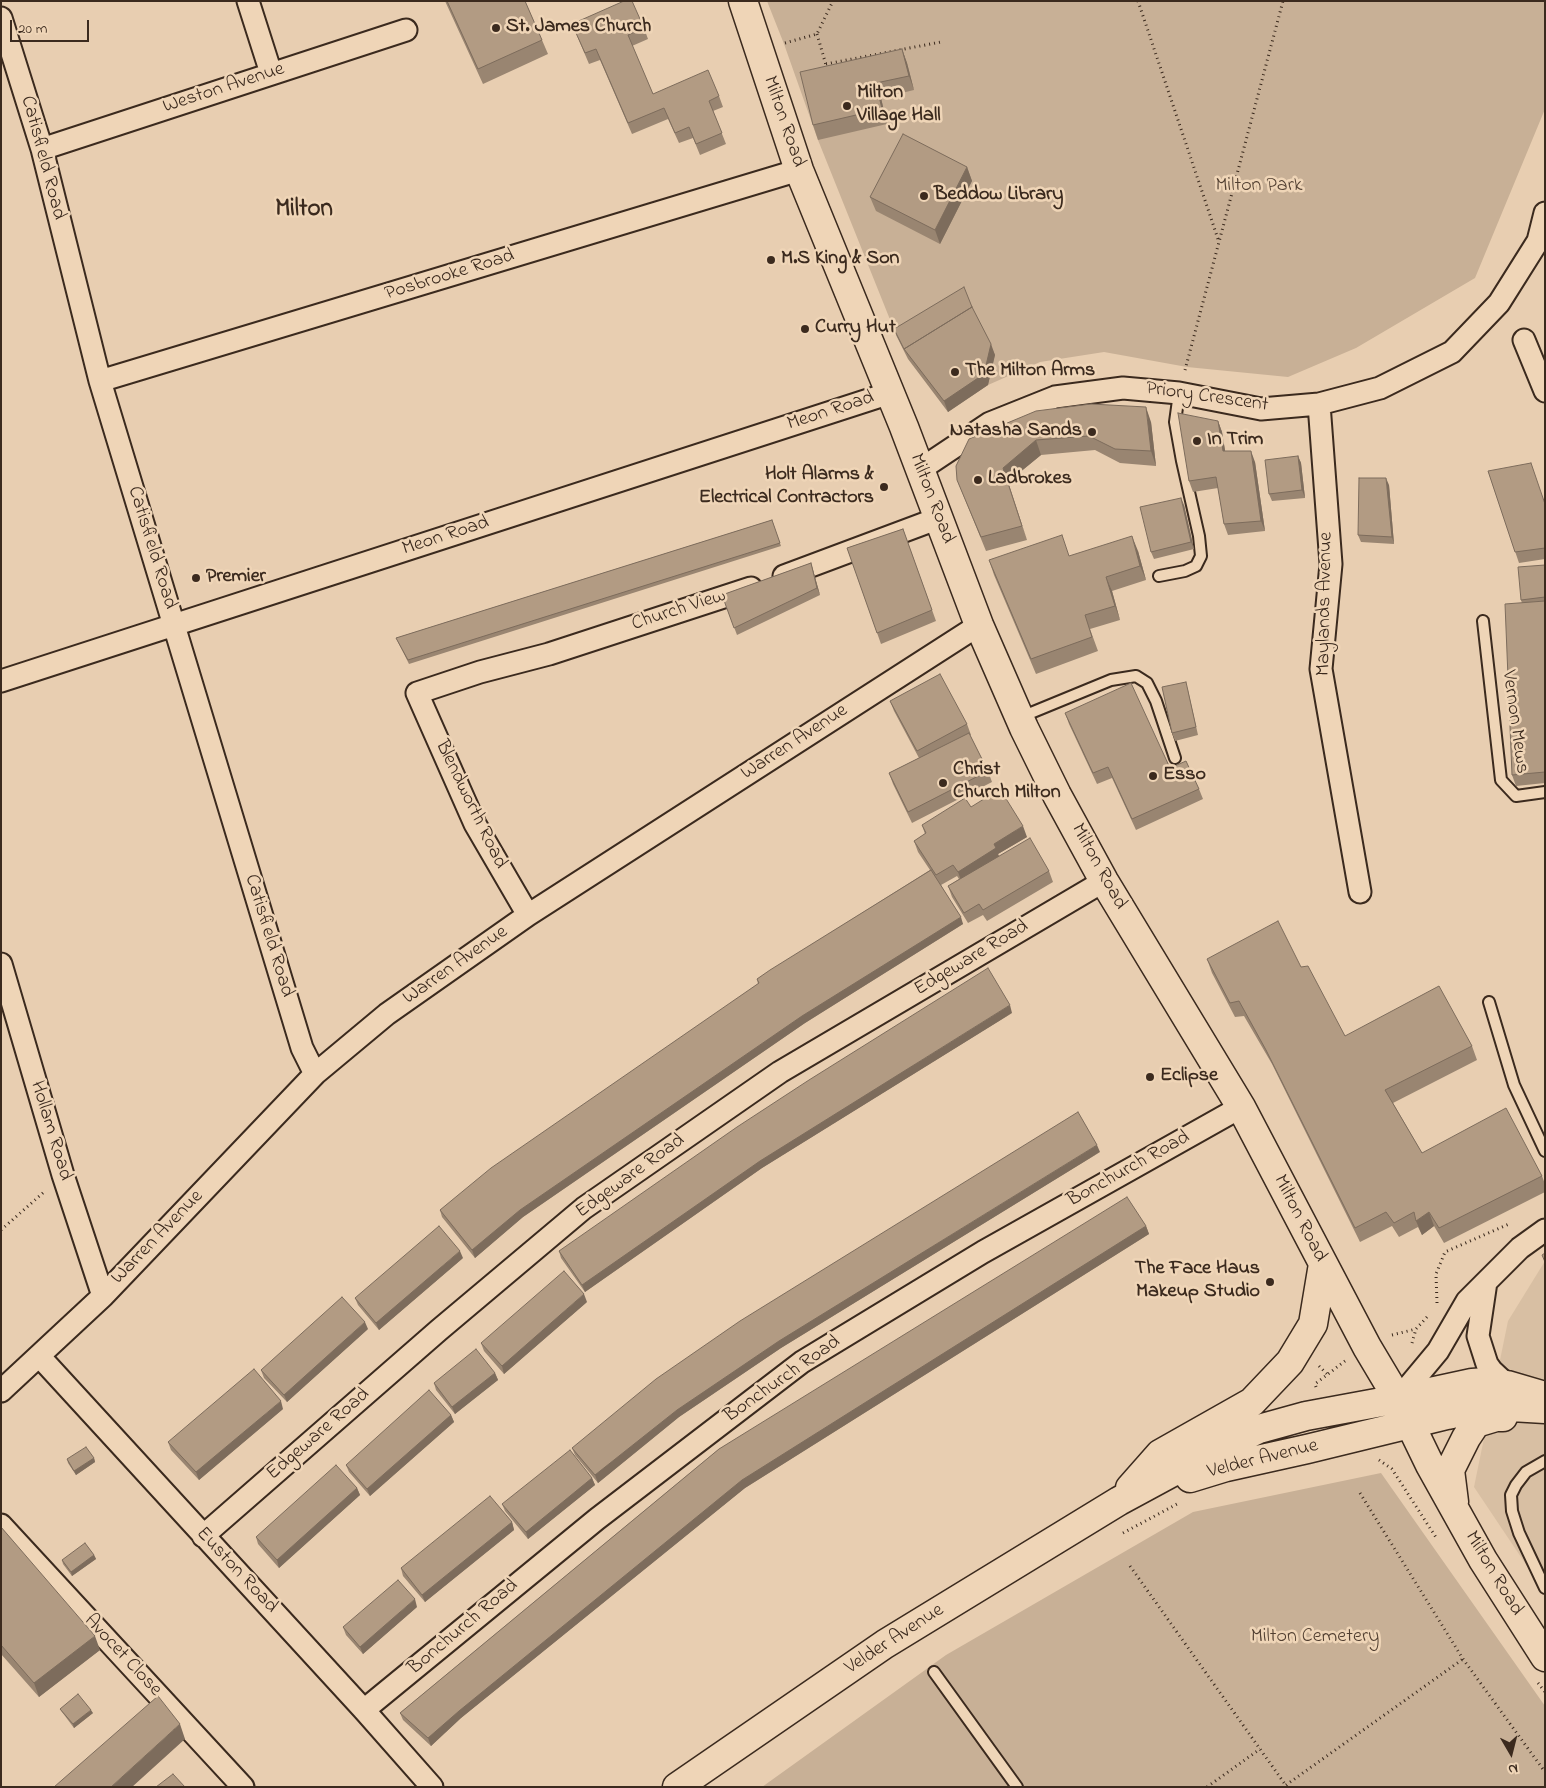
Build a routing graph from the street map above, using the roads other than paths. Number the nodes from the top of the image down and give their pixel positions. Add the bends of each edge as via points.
1 (248, 1) edge
2 (743, 1) edge
3 (1, 18) edge
4 (406, 30) dead end
5 (271, 73) junction
6 (42, 149) junction
7 (799, 170) junction
8 (1545, 213) edge
9 (1541, 241) edge
10 (1524, 340) dead end
11 (100, 381) junction
12 (1545, 391) edge
13 (890, 393) junction
14 (1179, 393) junction
15 (1319, 404) junction
16 (921, 469) junction
17 (938, 518) junction
18 (1159, 576) dead end
19 (1483, 621) dead end
20 (174, 625) junction
21 (979, 625) junction
22 (1, 681) edge
23 (416, 693) joint
24 (1020, 717) junction
25 (1175, 758) dead end
26 (1545, 792) edge
27 (1104, 881) junction
28 (1360, 892) dead end
29 (528, 915) junction
30 (1, 964) edge
31 (1489, 1002) dead end
32 (316, 1074) junction
33 (1242, 1107) junction
34 (1545, 1151) edge
35 (1545, 1230) edge
36 (1323, 1264) junction
37 (1486, 1282) junction
38 (103, 1296) junction
39 (40, 1357) junction
40 (1507, 1385) junction
41 (1, 1391) edge
42 (1545, 1396) edge
43 (1398, 1399) junction
44 (1545, 1408) edge
45 (1545, 1414) edge
46 (1409, 1425) junction
47 (1545, 1461) edge
48 (1119, 1501) junction
49 (1455, 1509) junction
50 (1, 1525) edge
51 (203, 1536) junction
52 (1545, 1588) edge
53 (1539, 1667) edge
54 (934, 1672) dead end
55 (364, 1710) junction
56 (243, 1787) edge
57 (432, 1787) edge
58 (677, 1787) edge
59 (1017, 1787) edge

1 - 5 street
2 - 7 main road, Milton Road
3 - 6 street, Catisfield Road
4 - 5 street, Weston Avenue
5 - 6 street, Weston Avenue
6 - 11 street, Catisfield Road
7 - 11 street, Posbrooke Road
7 - 13 main road, Milton Road
8 - 9 street, Priory Crescent
9 - 15 street, Priory Crescent via 1499,303 1452,352 1380,388
10 - 12 street
11 - 20 street, Catisfield Road
13 - 16 main road, Milton Road
13 - 20 street, Meon Road
14 - 15 street, Priory Crescent via 1261,409
14 - 16 street, Priory Crescent via 1123,388 1055,397 990,423
14 - 18 lane via 1176,422 1201,556 1196,566
15 - 28 street, Maylands Avenue via 1331,564 1320,669
16 - 17 main road, Milton Road
17 - 21 main road, Milton Road
17 - 23 street, Church View via 780,578 549,654
19 - 26 lane, Vernon Mews via 1501,780 1516,796
20 - 22 street, Meon Road
20 - 32 street, Catisfield Road via 302,1048
21 - 24 main road, Milton Road
21 - 29 street, Warren Avenue
23 - 29 street, Blendworth Road via 474,824
24 - 25 lane via 1111,680 1136,676 1147,683 1156,701
24 - 27 main road, Milton Road
27 - 33 main road, Milton Road
27 - 51 street, Edgeware Road via 780,1072 584,1208
29 - 32 street, Warren Avenue via 387,1014
30 - 38 street, Hollam Road via 63,1175
31 - 34 lane via 1514,1085
32 - 38 street, Warren Avenue
33 - 36 main road, Milton Road
33 - 55 street, Bonchurch Road via 983,1252 802,1362 597,1519
35 - 37 street via 1520,1248
36 - 43 main road, Milton Road
36 - 48 main road, Velder Avenue via 1313,1324 1290,1362 1252,1402 1160,1454
37 - 40 street via 1478,1336 1492,1371
37 - 43 street via 1467,1301 1438,1351
38 - 39 street, Warren Avenue
39 - 41 street, Warren Avenue
39 - 51 street, Euston Road
40 - 42 main road, Velder Avenue
40 - 43 main road, Velder Avenue via 1472,1383
43 - 46 main road, Milton Road
43 - 48 main road, Velder Avenue via 1306,1416 1259,1430
44 - 46 main road, Velder Avenue via 1466,1411
45 - 49 main road via 1496,1417 1476,1423 1450,1470
46 - 48 main road, Velder Avenue via 1226,1467
46 - 49 main road, Milton Road
47 - 52 lane via 1526,1472 1511,1495 1519,1533
48 - 58 main road, Velder Avenue via 885,1644
49 - 53 main road, Milton Road
50 - 56 street, Avocet Close
51 - 55 street, Euston Road
54 - 59 lane
55 - 57 street, Euston Road

